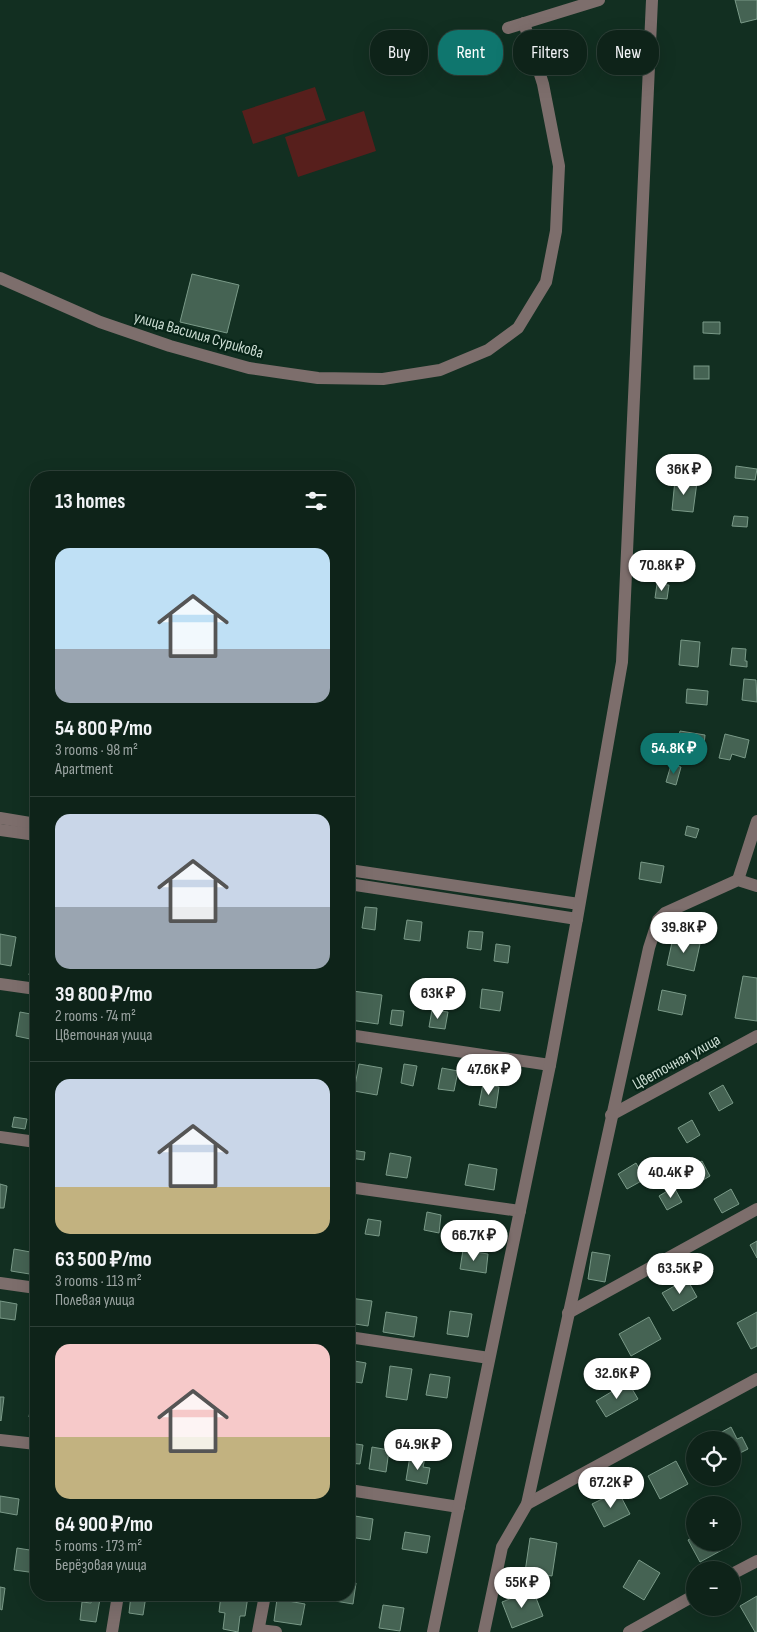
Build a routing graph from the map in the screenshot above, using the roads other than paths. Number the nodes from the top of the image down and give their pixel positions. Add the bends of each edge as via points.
1 (599, 0) edge
2 (652, 0) edge
3 (524, 23) junction
4 (508, 28) dead end
5 (0, 278) edge
6 (0, 818) edge
7 (757, 821) edge
8 (30, 823) edge
9 (0, 830) edge
10 (30, 834) edge
11 (355, 871) edge
12 (738, 880) junction
13 (355, 885) edge
14 (757, 886) edge
15 (579, 904) junction
16 (577, 919) junction
17 (0, 984) edge
18 (30, 988) edge
19 (355, 1036) edge
20 (757, 1036) edge
21 (550, 1065) junction
22 (611, 1115) junction
23 (0, 1137) edge
24 (30, 1141) edge
25 (355, 1187) edge
26 (757, 1210) edge
27 (520, 1211) junction
28 (0, 1283) edge
29 (30, 1287) edge
30 (568, 1313) junction
31 (355, 1338) edge
32 (489, 1358) junction
33 (757, 1379) edge
34 (0, 1440) edge
35 (30, 1443) edge
36 (355, 1491) edge
37 (527, 1504) junction
38 (459, 1507) junction
39 (757, 1561) edge
40 (741, 1569) edge
41 (686, 1600) edge
42 (117, 1601) edge
43 (264, 1601) edge
44 (259, 1631) edge
45 (112, 1632) edge
46 (276, 1632) edge
47 (433, 1632) edge
48 (484, 1632) edge
49 (629, 1632) edge

1 - 3 street
2 - 15 street via 622,662
3 - 4 street
3 - 5 street, улица Василия Сурикова via 543,84 559,166 556,231 546,282 518,328 488,350 440,370 383,380 318,378 249,368 100,322
6 - 8 street
7 - 12 street
9 - 10 street
11 - 15 street
12 - 14 street
12 - 22 street via 665,913 658,920
13 - 16 street
15 - 16 street
16 - 21 street
17 - 18 street
19 - 21 street
20 - 22 street, Цветочная улица
21 - 27 street
22 - 30 street
23 - 24 street
25 - 27 street
26 - 30 street
27 - 32 street
28 - 29 street
30 - 37 street
31 - 32 street
32 - 38 street
33 - 37 street
34 - 35 street
36 - 38 street
37 - 48 street via 502,1547
38 - 47 street
39 - 40 street
41 - 49 street
42 - 45 street
43 - 44 street
44 - 46 street

